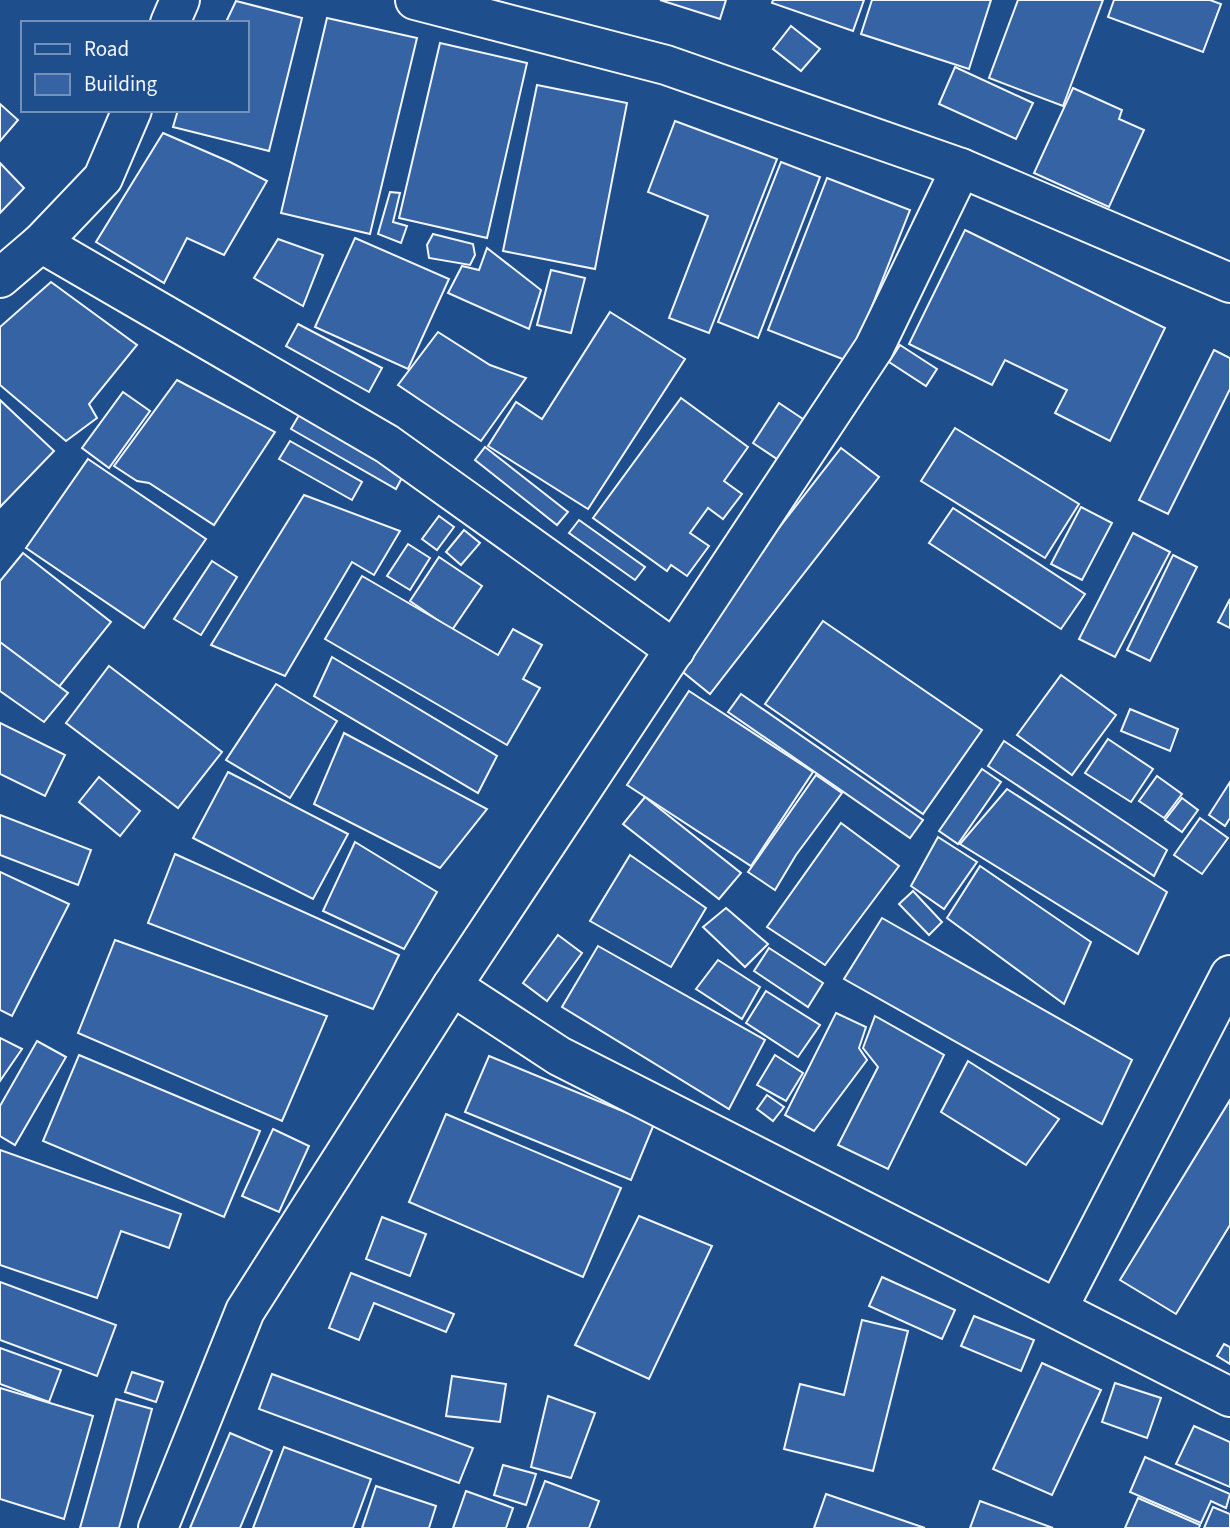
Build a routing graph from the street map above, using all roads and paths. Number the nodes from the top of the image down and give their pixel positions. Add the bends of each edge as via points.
1 (180, 0) edge
2 (415, 0) edge
3 (171, 21) edge
4 (131, 112) edge
5 (961, 168) junction
6 (41, 243) junction
7 (0, 278) edge
8 (1230, 283) edge
9 (675, 650) junction
10 (1230, 975) edge
11 (452, 986) junction
12 (1058, 1308) junction
13 (1230, 1397) edge
14 (158, 1528) edge

1 - 3 street
2 - 5 street via 666,65
4 - 6 street via 103,178
5 - 8 street
5 - 9 street via 874,348
6 - 7 street
6 - 9 street via 387,444
9 - 11 street
10 - 12 street
11 - 12 street via 559,1056
11 - 14 street via 245,1311
12 - 13 street

